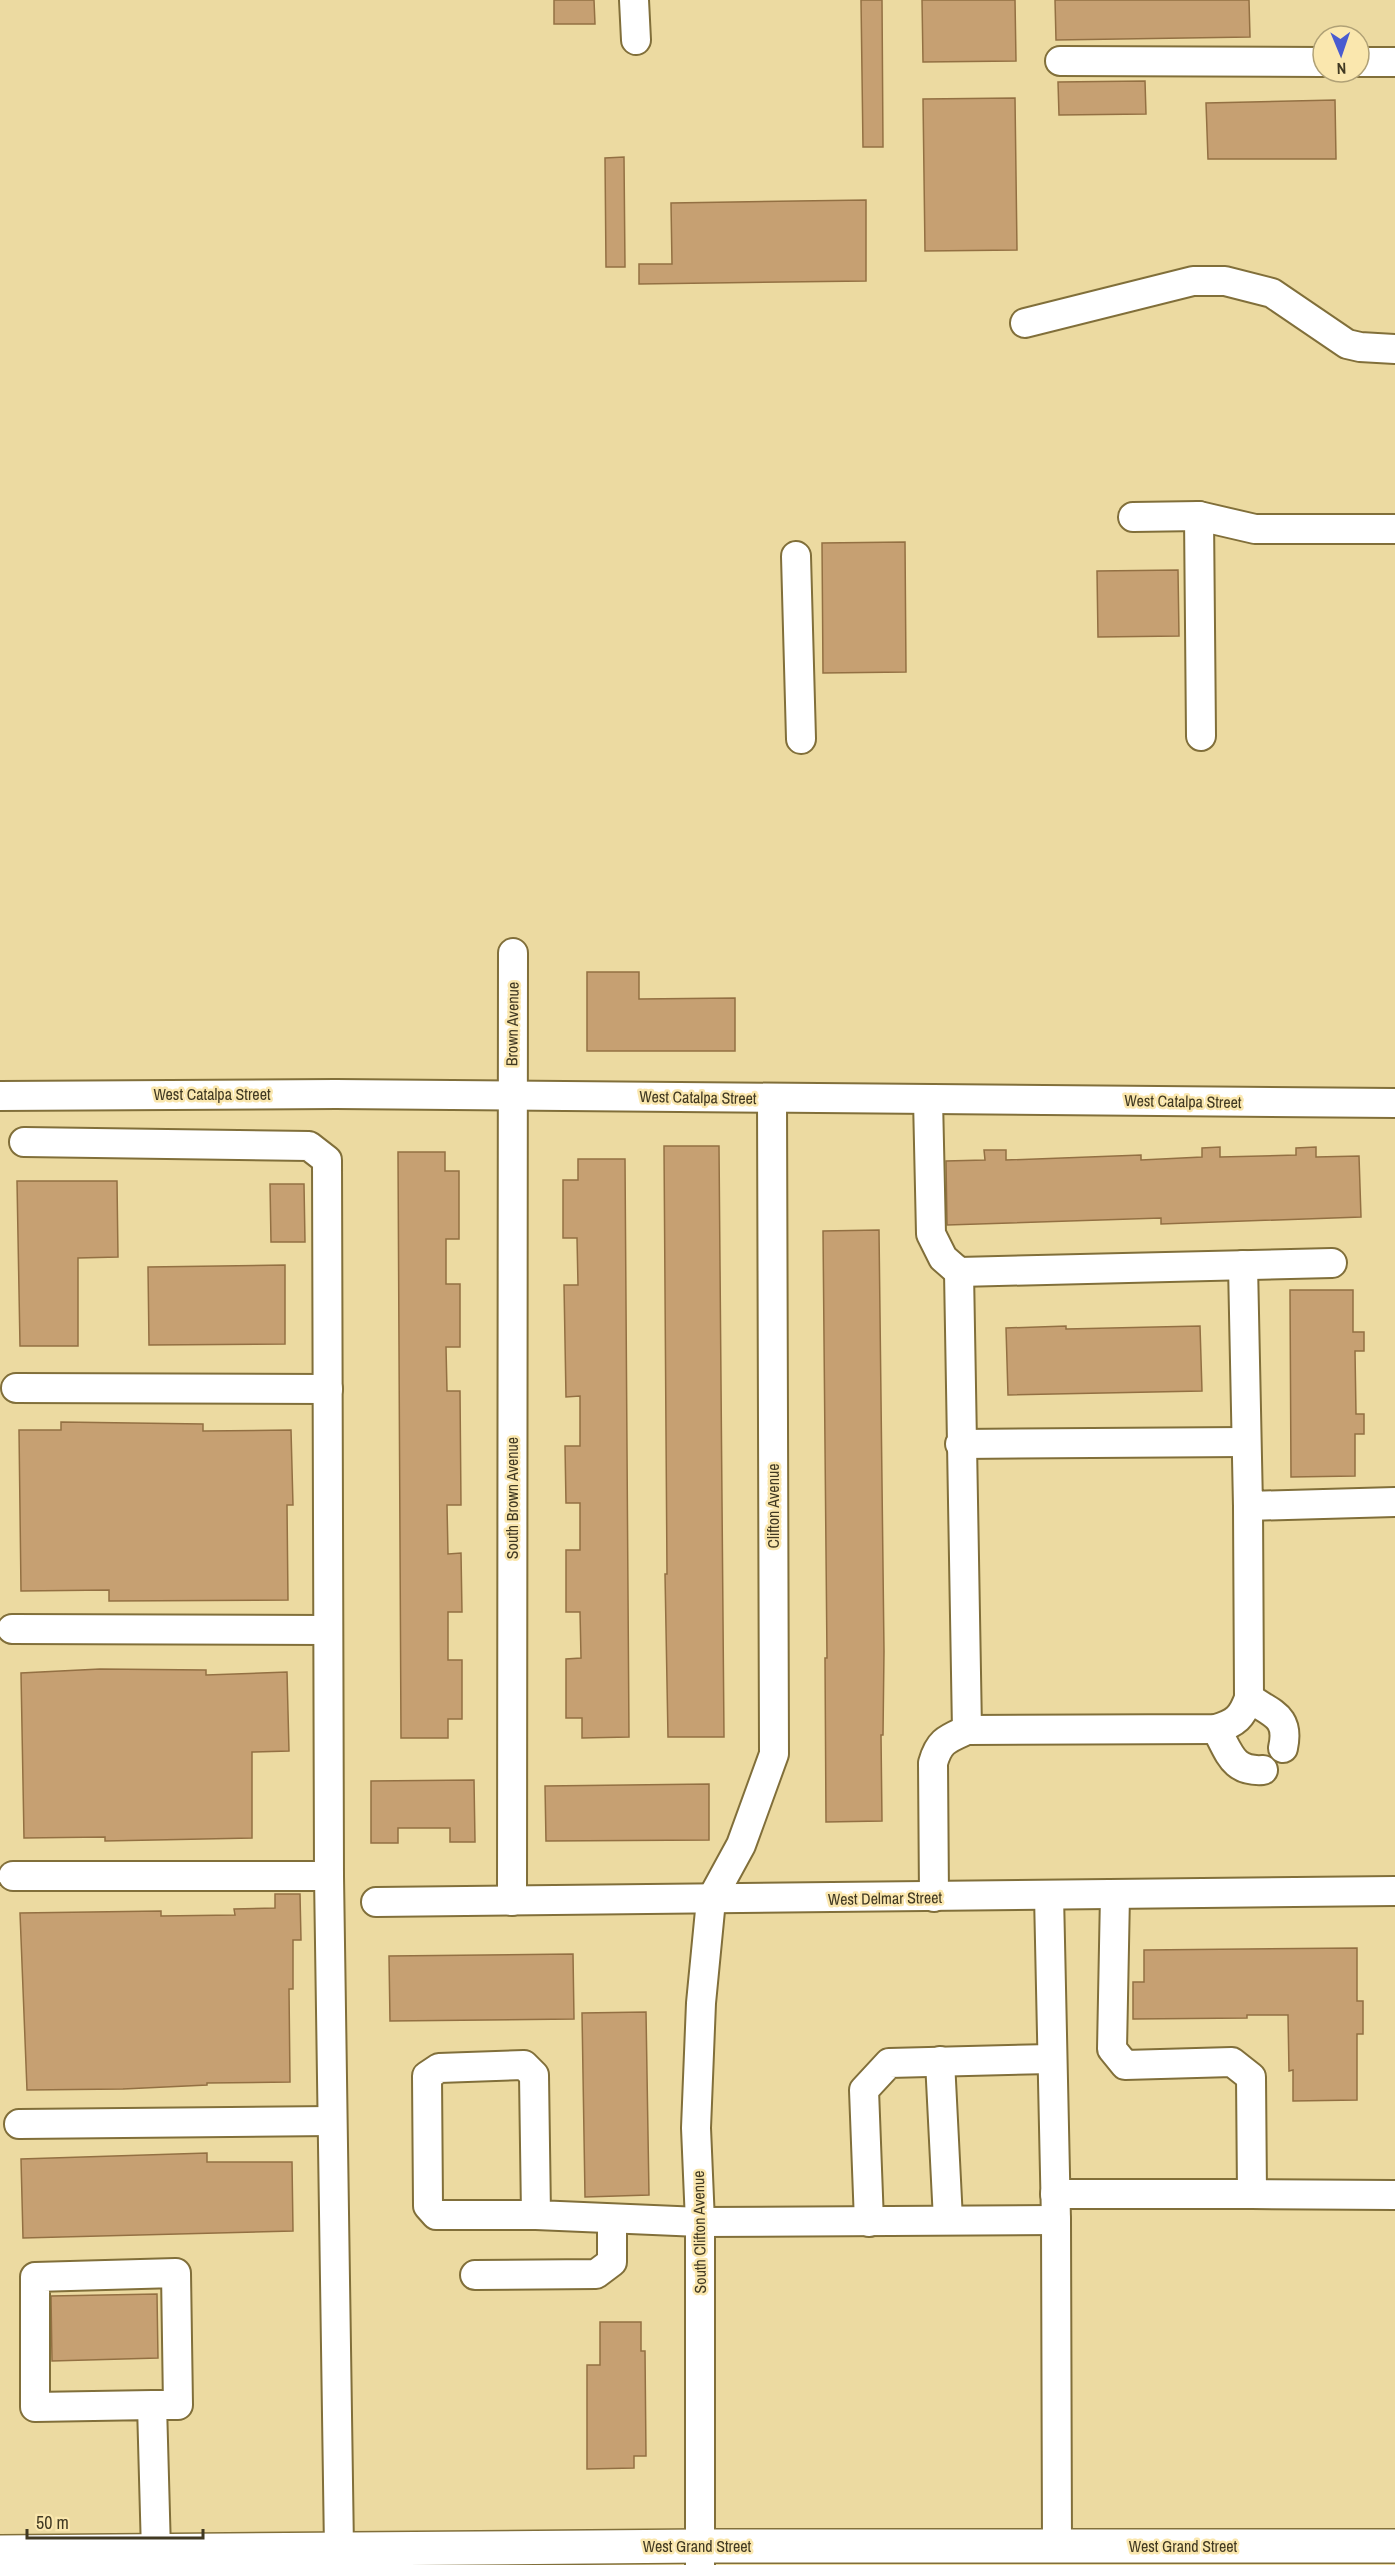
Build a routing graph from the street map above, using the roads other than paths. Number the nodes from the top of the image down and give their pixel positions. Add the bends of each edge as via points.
1 (634, 0) edge
2 (636, 40) dead end
3 (1060, 61) dead end
4 (1311, 62) edge
5 (1371, 62) edge
6 (1395, 62) edge
7 (1025, 323) dead end
8 (1395, 349) edge
9 (1198, 516) junction
10 (1133, 517) dead end
11 (1395, 530) edge
12 (796, 556) dead end
13 (1201, 736) dead end
14 (801, 739) dead end
15 (513, 952) dead end
16 (511, 1095) junction
17 (0, 1096) edge
18 (772, 1098) junction
19 (928, 1099) junction
20 (1395, 1103) edge
21 (24, 1142) dead end
22 (1332, 1263) dead end
23 (1243, 1265) junction
24 (959, 1272) junction
25 (16, 1388) dead end
26 (328, 1389) junction
27 (1245, 1442) junction
28 (960, 1444) junction
29 (1395, 1502) edge
30 (1248, 1506) junction
31 (12, 1629) dead end
32 (328, 1630) junction
33 (1249, 1698) junction
34 (1216, 1729) junction
35 (967, 1730) junction
36 (1283, 1748) dead end
37 (1263, 1770) dead end
38 (13, 1876) dead end
39 (329, 1876) junction
40 (1395, 1891) edge
41 (1049, 1895) junction
42 (1114, 1895) junction
43 (934, 1897) junction
44 (711, 1900) junction
45 (512, 1901) junction
46 (376, 1902) dead end
47 (1051, 2059) junction
48 (940, 2061) junction
49 (332, 2121) junction
50 (19, 2124) dead end
51 (1252, 2194) junction
52 (1395, 2195) edge
53 (1056, 2207) junction
54 (536, 2215) junction
55 (612, 2218) junction
56 (948, 2220) junction
57 (700, 2222) junction
58 (869, 2222) junction
59 (475, 2275) dead end
60 (152, 2405) junction
61 (1057, 2546) junction
62 (1395, 2546) edge
63 (339, 2549) junction
64 (156, 2551) junction
65 (0, 2552) edge
66 (700, 2556) edge

1 - 2 street
3 - 4 street
5 - 6 street
7 - 8 street via 1193,281 1225,281 1272,292 1347,344
9 - 10 street
9 - 11 street via 1255,529
9 - 13 street
12 - 14 street
15 - 16 street, Brown Avenue
16 - 17 street, West Catalpa Street
16 - 18 street, West Catalpa Street
16 - 45 street, South Brown Avenue
18 - 19 street, West Catalpa Street
18 - 44 street, Clifton Avenue via 774,1754 741,1845
19 - 20 street, West Catalpa Street
19 - 24 street via 931,1234 943,1258
21 - 26 street via 309,1146 327,1160
22 - 23 street
23 - 24 street
23 - 27 street
24 - 28 street
25 - 26 street
26 - 32 street
27 - 28 street
27 - 30 street
28 - 35 street
29 - 30 street
30 - 33 street
31 - 32 street
32 - 39 street
33 - 34 street via 1243,1716
33 - 36 street via 1282,1720 1286,1733
34 - 35 street
34 - 37 street via 1237,1764 1249,1771
35 - 43 street via 946,1740 937,1749 933,1763
38 - 39 street
39 - 49 street
40 - 42 street, West Delmar Street
41 - 42 street, West Delmar Street
41 - 43 street, West Delmar Street
41 - 47 street
42 - 51 street via 1112,2049 1125,2065 1232,2062 1251,2076
43 - 44 street, West Delmar Street
44 - 45 street, West Delmar Street
44 - 57 street, South Clifton Avenue via 701,2003 696,2128
45 - 46 street, West Delmar Street
47 - 48 street
47 - 53 street
48 - 56 street
48 - 58 street via 889,2063 864,2090
49 - 50 street
49 - 63 street
51 - 52 street
51 - 53 street
53 - 56 street
53 - 61 street
54 - 54 street via 436,2215 428,2206 428,2076 439,2068 524,2065 534,2076
54 - 55 street
55 - 57 street
55 - 59 street via 612,2262 596,2274
56 - 58 street
57 - 58 street
57 - 66 street, South Clifton Avenue
60 - 60 street via 35,2407 35,2277 176,2273 178,2405
60 - 64 street
61 - 62 main road, West Grand Street
61 - 66 main road, West Grand Street
63 - 64 main road, West Grand Street
63 - 66 main road, West Grand Street
64 - 65 main road, West Grand Street

